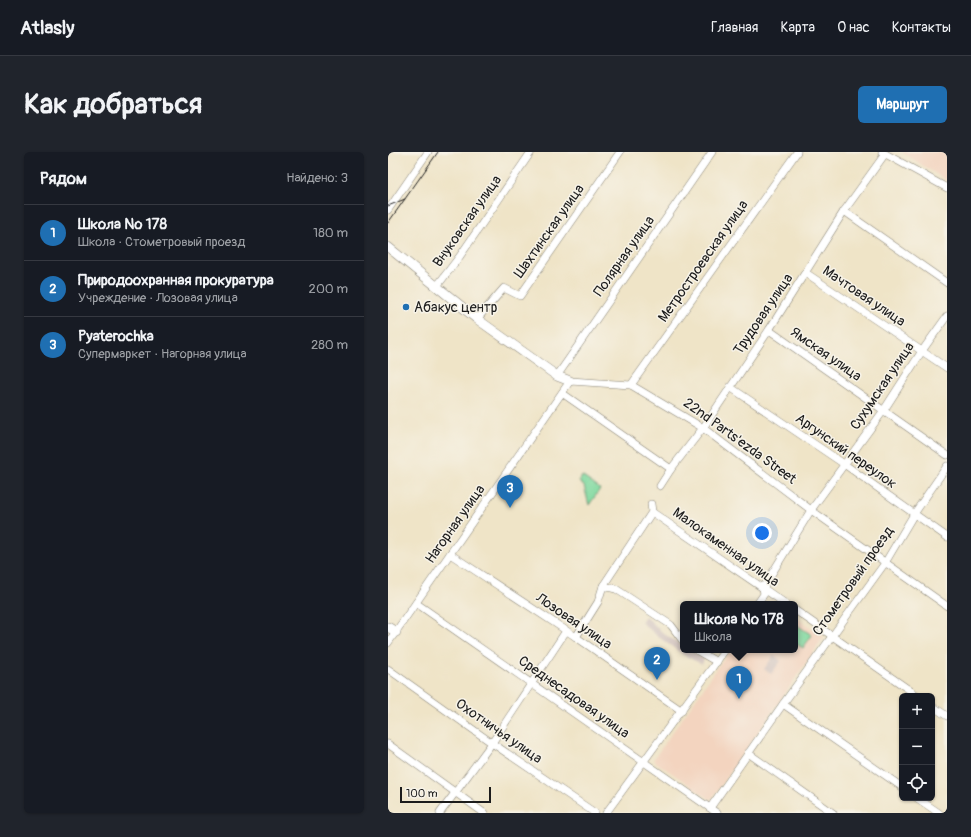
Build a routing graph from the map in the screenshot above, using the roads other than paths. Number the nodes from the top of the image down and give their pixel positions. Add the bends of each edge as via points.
1 (428, 152) edge
2 (531, 152) edge
3 (620, 152) edge
4 (712, 152) edge
5 (797, 152) edge
6 (883, 153) edge
7 (947, 188) edge
8 (388, 210) edge
9 (844, 211) junction
10 (388, 247) edge
11 (806, 273) junction
12 (947, 283) edge
13 (437, 286) junction
14 (947, 316) edge
15 (477, 319) junction
16 (769, 330) junction
17 (922, 351) junction
18 (947, 368) edge
19 (557, 376) junction
20 (570, 381) junction
21 (631, 385) junction
22 (730, 387) junction
23 (562, 393) junction
24 (884, 410) junction
25 (703, 428) junction
26 (947, 455) edge
27 (844, 464) junction
28 (947, 466) edge
29 (671, 469) junction
30 (660, 486) dead end
31 (651, 504) dead end
32 (811, 510) junction
33 (652, 512) junction
34 (914, 514) junction
35 (947, 537) edge
36 (450, 554) junction
37 (885, 563) junction
38 (603, 586) junction
39 (763, 588) junction
40 (759, 601) edge
41 (782, 601) edge
42 (416, 603) junction
43 (947, 606) edge
44 (798, 612) edge
45 (388, 626) edge
46 (566, 631) junction
47 (396, 632) junction
48 (831, 636) junction
49 (576, 637) junction
50 (680, 637) edge
51 (388, 643) edge
52 (701, 653) edge
53 (723, 653) edge
54 (717, 662) junction
55 (388, 669) edge
56 (531, 683) junction
57 (914, 693) edge
58 (783, 704) junction
59 (935, 708) edge
60 (682, 711) junction
61 (947, 716) edge
62 (492, 743) junction
63 (388, 744) edge
64 (748, 753) junction
65 (644, 762) junction
66 (899, 785) edge
67 (455, 793) junction
68 (921, 801) edge
69 (710, 808) junction
70 (440, 813) edge
71 (484, 813) edge
72 (596, 813) edge
73 (606, 813) edge
74 (717, 813) edge
75 (833, 813) edge
76 (939, 813) edge

1 - 8 street
2 - 13 street, Внуковская улица
3 - 15 street, Шахтинская улица via 520,296 504,288
4 - 19 street, Полярная улица
5 - 21 street, Метростроевская улица
6 - 7 street
6 - 9 street, Трудовая улица
9 - 11 street, Трудовая улица
9 - 12 street
10 - 13 street, 22nd Parts'ezda Street
11 - 16 street, Трудовая улица
11 - 17 street, Мачтовая улица
13 - 15 street, 22nd Parts'ezda Street
14 - 17 street, Сухумская улица
15 - 19 street, 22nd Parts'ezda Street
16 - 22 street, Трудовая улица
16 - 24 street, Ямская улица
17 - 18 street, Мачтовая улица
17 - 24 street, Сухумская улица
19 - 20 street, 22nd Parts'ezda Street
20 - 21 street, 22nd Parts'ezda Street
20 - 23 street, Нагорная улица
21 - 25 street, 22nd Parts'ezda Street
22 - 25 street, Трудовая улица
22 - 27 street, Аргунский переулок
23 - 29 street
23 - 36 street, Нагорная улица
24 - 26 street, Ямская улица
24 - 27 street, Сухумская улица
25 - 29 street, Трудовая улица
25 - 32 street, 22nd Parts'ezda Street
27 - 32 street, Сухумская улица
27 - 34 street, Аргунский переулок
28 - 34 street, Стометровый проезд
29 - 30 street, Трудовая улица
31 - 33 street
32 - 37 street, 22nd Parts'ezda Street
32 - 39 street, Сухумская улица
33 - 38 street
33 - 39 street, Малокаменная улица
34 - 35 street, Аргунский переулок
34 - 37 street, Стометровый проезд
36 - 42 street, Нагорная улица
36 - 46 street, Лозовая улица
37 - 43 street, 22nd Parts'ezda Street
37 - 48 street, Стометровый проезд
38 - 49 street via 598,602
38 - 50 street via 616,589 671,625
39 - 40 street, Сухумская улица via 764,594
39 - 41 street, Малокаменная улица
42 - 47 street, Нагорная улица
42 - 56 street, Среднесадовая улица
44 - 48 street
45 - 47 street
46 - 49 street, Лозовая улица
46 - 56 street
47 - 51 street, Нагорная улица
48 - 57 street
48 - 58 street, Стометровый проезд
49 - 60 street, Лозовая улица
52 - 54 street
53 - 54 street
54 - 60 street
55 - 62 street, Охотничья улица
56 - 62 street
56 - 65 street, Среднесадовая улица
58 - 64 street, Стометровый проезд
58 - 66 street
59 - 61 street
60 - 65 street
62 - 67 street
62 - 72 street, Охотничья улица
63 - 67 street
64 - 69 street, Стометровый проезд
64 - 75 street
65 - 69 street, Среднесадовая улица
65 - 73 street
67 - 70 street
67 - 71 street
68 - 76 street
69 - 74 street, Среднесадовая улица

